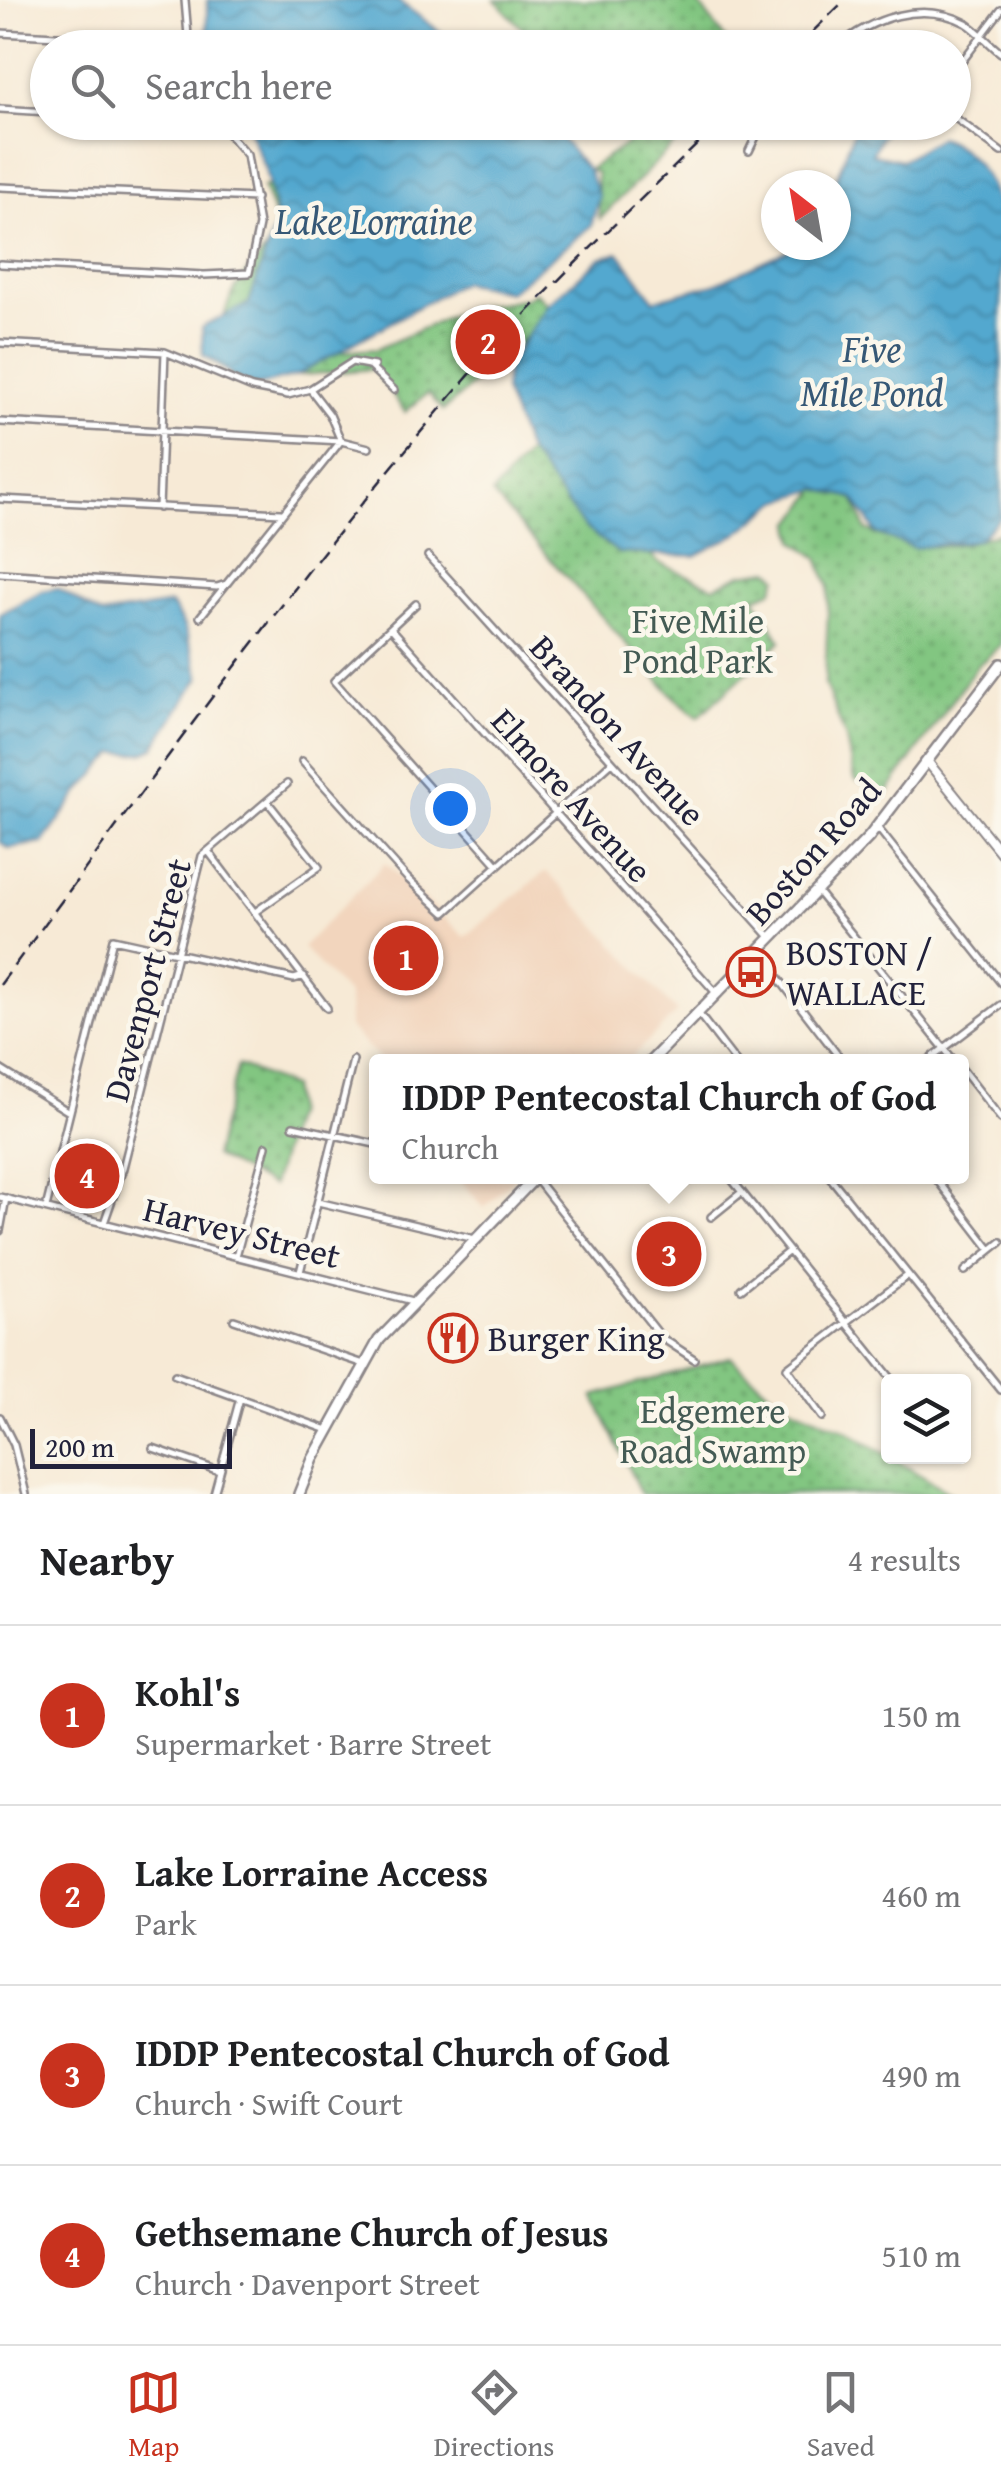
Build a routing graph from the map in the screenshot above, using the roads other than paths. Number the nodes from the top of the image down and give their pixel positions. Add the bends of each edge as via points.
1 (185, 0) edge
2 (1001, 10) edge
3 (188, 30) edge
4 (860, 30) edge
5 (0, 33) edge
6 (30, 35) edge
7 (980, 37) junction
8 (971, 49) edge
9 (1001, 53) edge
10 (0, 109) edge
11 (30, 111) edge
12 (971, 130) edge
13 (234, 140) edge
14 (754, 140) edge
15 (749, 151) dead end
16 (1001, 152) edge
17 (0, 187) edge
18 (256, 198) junction
19 (0, 264) edge
20 (0, 344) edge
21 (165, 352) junction
22 (310, 388) junction
23 (394, 390) dead end
24 (0, 422) edge
25 (163, 431) junction
26 (341, 442) junction
27 (368, 448) dead end
28 (0, 500) edge
29 (159, 508) junction
30 (284, 512) junction
31 (428, 556) dead end
32 (0, 573) edge
33 (226, 584) junction
34 (416, 604) dead end
35 (200, 616) dead end
36 (391, 628) junction
37 (1001, 664) edge
38 (927, 761) junction
39 (302, 762) dead end
40 (612, 762) junction
41 (288, 784) dead end
42 (266, 801) junction
43 (556, 813) junction
44 (877, 828) junction
45 (208, 850) junction
46 (1001, 853) edge
47 (497, 864) junction
48 (817, 891) junction
49 (255, 912) junction
50 (772, 938) junction
51 (758, 952) junction
52 (177, 953) junction
53 (304, 976) junction
54 (1001, 983) edge
55 (717, 994) junction
56 (1001, 1005) edge
57 (327, 1008) dead end
58 (698, 1013) junction
59 (944, 1047) junction
60 (658, 1054) edge
61 (730, 1054) edge
62 (837, 1054) edge
63 (936, 1054) edge
64 (949, 1054) edge
65 (353, 1060) dead end
66 (0, 1070) edge
67 (969, 1079) edge
68 (69, 1112) junction
69 (1001, 1119) edge
70 (293, 1126) dead end
71 (334, 1137) junction
72 (369, 1143) edge
73 (266, 1146) dead end
74 (529, 1184) edge
75 (541, 1184) edge
76 (736, 1184) edge
77 (835, 1184) edge
78 (940, 1184) edge
79 (742, 1192) junction
80 (3, 1198) edge
81 (318, 1202) junction
82 (46, 1208) junction
83 (711, 1217) dead end
84 (104, 1223) junction
85 (0, 1232) edge
86 (475, 1239) junction
87 (1000, 1243) edge
88 (991, 1250) junction
89 (789, 1251) junction
90 (236, 1256) junction
91 (965, 1270) dead end
92 (300, 1272) junction
93 (909, 1275) junction
94 (741, 1289) dead end
95 (413, 1301) junction
96 (234, 1320) dead end
97 (847, 1322) junction
98 (694, 1359) dead end
99 (364, 1364) junction
100 (888, 1374) edge
101 (174, 1375) dead end
102 (1001, 1390) edge
103 (240, 1398) junction
104 (822, 1417) dead end
105 (0, 1418) edge
106 (328, 1430) junction
107 (153, 1448) dead end
108 (219, 1471) junction
109 (26, 1494) edge
110 (214, 1494) edge
111 (299, 1494) edge

1 - 3 street
2 - 7 street
4 - 7 street via 904,12 956,18
5 - 6 street
7 - 8 street
7 - 9 street
10 - 11 street
12 - 16 street
13 - 18 street via 247,155
14 - 15 street
17 - 18 street
18 - 19 street via 259,224 250,273
20 - 21 street
21 - 22 street via 252,388 288,395
21 - 25 street
22 - 23 street via 352,362 372,366
22 - 26 street
24 - 25 street
25 - 26 street
25 - 29 street
26 - 27 street
26 - 30 street
28 - 29 street
29 - 30 street
30 - 33 street
31 - 40 street, Brandon Avenue
32 - 33 street
33 - 35 street
34 - 36 street
36 - 43 street, Elmore Avenue
36 - 47 street via 334,682
37 - 38 main road, Boston Road
38 - 44 main road, Boston Road
38 - 46 street
39 - 47 street via 444,912
40 - 43 street
40 - 50 street, Brandon Avenue
41 - 42 street, Davenport Street
42 - 45 street, Davenport Street
42 - 49 street via 319,867
43 - 47 street
43 - 55 street, Elmore Avenue
44 - 48 main road, Boston Road
44 - 54 street
45 - 49 street
45 - 52 street, Davenport Street
48 - 50 main road, Boston Road
48 - 59 street
49 - 53 street
50 - 51 main road, Boston Road
51 - 55 main road, Boston Road
51 - 62 street
52 - 53 street
52 - 68 street via 114,939
52 - 84 street, Davenport Street
53 - 57 street
55 - 58 main road, Boston Road
56 - 59 street
58 - 60 main road, Boston Road
58 - 61 street
59 - 63 street
59 - 64 street
65 - 71 street
66 - 68 street
67 - 69 street
68 - 82 street
70 - 71 street
71 - 72 street
71 - 81 street
73 - 90 street
74 - 86 main road
75 - 98 street via 662,1338
76 - 79 street
77 - 93 street
78 - 88 street
79 - 83 street
79 - 89 street
80 - 82 street, Harvey Street
80 - 85 street
81 - 86 street
81 - 92 street
82 - 84 street, Harvey Street
84 - 90 street, Harvey Street
86 - 95 main road
87 - 88 street
88 - 91 street
89 - 94 street
89 - 97 street
90 - 92 street, Harvey Street
92 - 95 street, Harvey Street
93 - 97 street
93 - 102 street
95 - 99 main road
96 - 99 street
97 - 100 street
97 - 104 street via 787,1368
99 - 106 main road
101 - 103 street
103 - 106 street
103 - 108 street
105 - 109 street
106 - 111 main road
107 - 108 street
108 - 110 street

